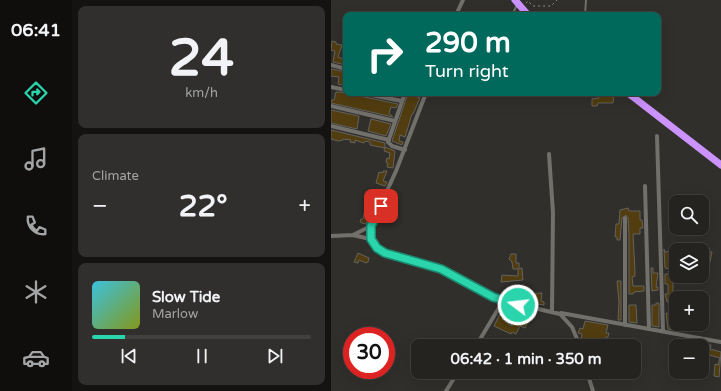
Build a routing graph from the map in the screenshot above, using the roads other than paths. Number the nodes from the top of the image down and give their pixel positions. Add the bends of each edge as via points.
1 (463, 0) edge
2 (586, 0) edge
3 (518, 4) edge
4 (457, 12) edge
5 (525, 12) edge
6 (585, 12) edge
7 (331, 65) edge
8 (343, 68) edge
9 (331, 87) edge
10 (343, 89) edge
11 (375, 96) edge
12 (404, 96) edge
13 (425, 96) edge
14 (632, 96) edge
15 (402, 102) junction
16 (331, 106) edge
17 (395, 121) junction
18 (331, 126) edge
19 (657, 136) dead end
20 (389, 140) junction
21 (405, 150) junction
22 (549, 154) dead end
23 (721, 165) edge
24 (645, 186) dead end
25 (625, 218) dead end
26 (371, 226) junction
27 (353, 235) junction
28 (331, 236) edge
29 (371, 239) junction
30 (503, 301) junction
31 (555, 312) junction
32 (625, 325) junction
33 (649, 329) junction
34 (663, 331) junction
35 (480, 339) edge
36 (577, 339) edge
37 (721, 342) edge
38 (454, 379) edge
39 (589, 379) edge
40 (446, 391) edge
41 (593, 391) edge

1 - 4 street
2 - 6 lane
3 - 5 highway
7 - 8 street
9 - 10 street
11 - 15 street
12 - 15 street
13 - 21 street
14 - 23 highway
15 - 17 street
16 - 17 street
17 - 20 street
18 - 20 street
19 - 34 street
20 - 21 street via 388,144
21 - 26 street
22 - 31 street
24 - 33 street
25 - 32 street
26 - 27 street
26 - 29 street
27 - 28 street
27 - 29 street
29 - 30 street via 377,248 385,253 441,269
30 - 31 street
30 - 35 street
31 - 32 street
31 - 36 street via 569,322
32 - 33 street
33 - 34 street
34 - 37 street
38 - 40 street
39 - 41 street

